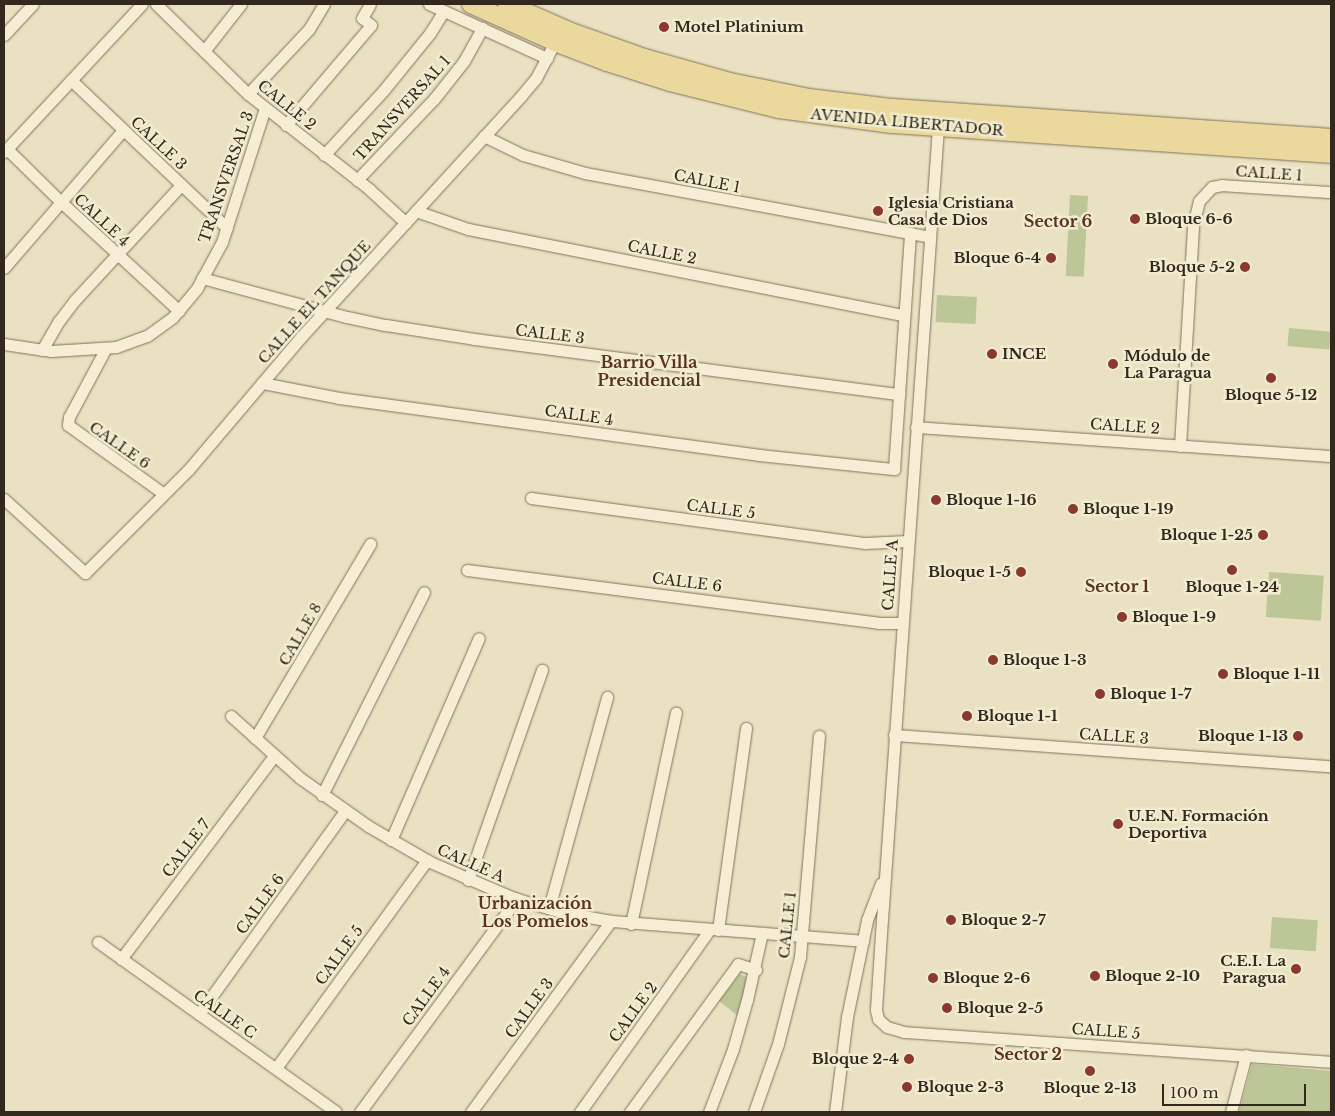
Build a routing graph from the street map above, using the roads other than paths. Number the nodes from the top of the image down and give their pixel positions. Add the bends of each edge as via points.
1 (33, 4) edge
2 (142, 4) edge
3 (156, 4) edge
4 (241, 4) edge
5 (324, 4) edge
6 (370, 4) edge
7 (429, 4) edge
8 (471, 4) edge
9 (507, 4) edge
10 (444, 11) junction
11 (482, 28) junction
12 (4, 35) edge
13 (551, 50) junction
14 (204, 51) junction
15 (71, 80) junction
16 (248, 94) junction
17 (265, 108) junction
18 (939, 119) junction
19 (286, 125) junction
20 (123, 130) junction
21 (484, 136) junction
22 (1331, 138) edge
23 (6, 151) edge
24 (324, 154) junction
25 (1331, 154) edge
26 (357, 180) junction
27 (181, 185) junction
28 (1331, 192) edge
29 (60, 201) junction
30 (416, 212) junction
31 (406, 223) junction
32 (227, 228) junction
33 (910, 233) junction
34 (930, 237) junction
35 (118, 255) junction
36 (4, 268) edge
37 (202, 278) junction
38 (179, 311) junction
39 (325, 311) junction
40 (904, 315) junction
41 (4, 344) edge
42 (106, 348) junction
43 (42, 350) junction
44 (901, 364) junction
45 (921, 366) junction
46 (262, 383) junction
47 (899, 394) junction
48 (916, 432) junction
49 (896, 435) junction
50 (1180, 446) junction
51 (1331, 456) edge
52 (164, 494) junction
53 (531, 498) dead end
54 (4, 499) edge
55 (908, 541) junction
56 (370, 544) dead end
57 (467, 570) dead end
58 (424, 592) dead end
59 (902, 623) junction
60 (479, 638) dead end
61 (542, 670) dead end
62 (607, 697) dead end
63 (676, 713) dead end
64 (231, 716) dead end
65 (746, 728) dead end
66 (894, 735) junction
67 (819, 736) dead end
68 (255, 738) junction
69 (274, 756) junction
70 (1331, 766) edge
71 (322, 796) junction
72 (345, 811) junction
73 (392, 840) junction
74 (427, 860) junction
75 (885, 875) junction
76 (468, 880) junction
77 (517, 898) junction
78 (549, 908) junction
79 (611, 921) junction
80 (631, 924) junction
81 (714, 930) junction
82 (762, 932) junction
83 (802, 936) junction
84 (863, 941) junction
85 (98, 942) dead end
86 (121, 958) junction
87 (756, 970) junction
88 (199, 1014) junction
89 (881, 1024) joint
90 (1246, 1056) junction
91 (1331, 1062) edge
92 (276, 1068) junction
93 (336, 1112) edge
94 (360, 1112) edge
95 (471, 1112) edge
96 (580, 1112) edge
97 (630, 1112) edge
98 (709, 1112) edge
99 (754, 1112) edge
100 (835, 1112) edge
101 (1231, 1112) edge

1 - 12 street
2 - 15 street
3 - 14 street, CALLE 2
4 - 14 street
5 - 16 street via 309,29
6 - 19 street via 362,18 371,25
7 - 10 street, AVENIDA LIBERTADOR
8 - 13 main road, AVENIDA LIBERTADOR
9 - 18 main road, AVENIDA LIBERTADOR via 590,40 721,80
10 - 11 street, AVENIDA LIBERTADOR
10 - 24 street via 396,76
11 - 13 street, AVENIDA LIBERTADOR
11 - 26 street, TRANSVERSAL 1 via 464,61 434,99
13 - 18 main road, AVENIDA LIBERTADOR via 751,102 846,119
13 - 21 street, CALLE EL TANQUE via 536,78
14 - 16 street, CALLE 2
15 - 20 street, CALLE 3
15 - 23 street
16 - 17 street, CALLE 2
17 - 19 street, CALLE 2
17 - 32 street, TRANSVERSAL 3
18 - 22 main road, AVENIDA LIBERTADOR
18 - 25 main road, AVENIDA LIBERTADOR
18 - 34 street, CALLE A
19 - 24 street, CALLE 2
20 - 27 street, CALLE 3
20 - 29 street
21 - 30 street, CALLE EL TANQUE
21 - 33 street, CALLE 1 via 522,155 585,173
23 - 29 street, CALLE 4
24 - 26 street, CALLE 2
26 - 31 street, CALLE 2
27 - 32 street, CALLE 3
27 - 35 street
28 - 50 street, CALLE 1 via 1217,185 1199,201 1194,218
29 - 35 street, CALLE 4
29 - 36 street
30 - 31 street, CALLE EL TANQUE
30 - 40 street, CALLE 2 via 468,229
31 - 39 street, CALLE EL TANQUE
32 - 37 street, TRANSVERSAL 3
33 - 34 street, CALLE 1
33 - 40 street
34 - 45 street, CALLE A
35 - 38 street, CALLE 4
35 - 43 street via 66,311
37 - 38 street, TRANSVERSAL 3
37 - 39 street, CALLE 3
38 - 42 street, TRANSVERSAL 3 via 147,336
39 - 46 street, CALLE EL TANQUE
39 - 47 street, CALLE 3 via 365,322 474,339
40 - 44 street
41 - 43 street
42 - 43 street via 72,352
42 - 52 street, CALLE 6 via 69,417 68,425
44 - 45 street
44 - 47 street
45 - 48 street, CALLE A
46 - 49 street, CALLE 4 via 339,398 750,454 894,469
46 - 52 street, CALLE EL TANQUE
47 - 49 street
48 - 49 street, CALLE 2
48 - 50 street, CALLE 2
48 - 55 street, CALLE A
50 - 51 street, CALLE 2
52 - 54 street, CALLE EL TANQUE via 85,573
53 - 55 street, CALLE 5 via 865,543
55 - 59 street, CALLE A
56 - 68 street, CALLE 8
57 - 59 street, CALLE 6 via 879,623
58 - 71 street
59 - 66 street, CALLE A
60 - 73 street
61 - 76 street
62 - 78 street
63 - 80 street
64 - 68 street, CALLE A
65 - 81 street, CALLE 2
66 - 70 street, CALLE 3
66 - 75 street, CALLE A
67 - 83 street, CALLE 1
68 - 69 street, CALLE A
69 - 71 street, CALLE A
69 - 86 street, CALLE 7
71 - 72 street, CALLE A
72 - 73 street, CALLE A
72 - 88 street, CALLE 6
73 - 74 street, CALLE A
74 - 76 street, CALLE A
74 - 92 street, CALLE 5
75 - 84 street via 873,902
75 - 89 street, CALLE A via 876,1010
76 - 77 street, CALLE A
77 - 78 street, CALLE A
77 - 94 street, CALLE 4
78 - 79 street, CALLE A
79 - 80 street, CALLE A
79 - 95 street, CALLE 3
80 - 81 street, CALLE A
81 - 82 street, CALLE A
81 - 96 street, CALLE 2
82 - 83 street, CALLE A
82 - 87 street
83 - 84 street, CALLE A
83 - 99 street, CALLE 1 via 786,1016
84 - 100 street via 847,1017
85 - 86 street, CALLE C
86 - 88 street, CALLE C
87 - 97 street via 738,964
87 - 98 street via 733,1049
88 - 92 street, CALLE C
89 - 90 street, CALLE 5 via 904,1032
90 - 91 street, CALLE 5
90 - 101 street
92 - 93 street, CALLE C

